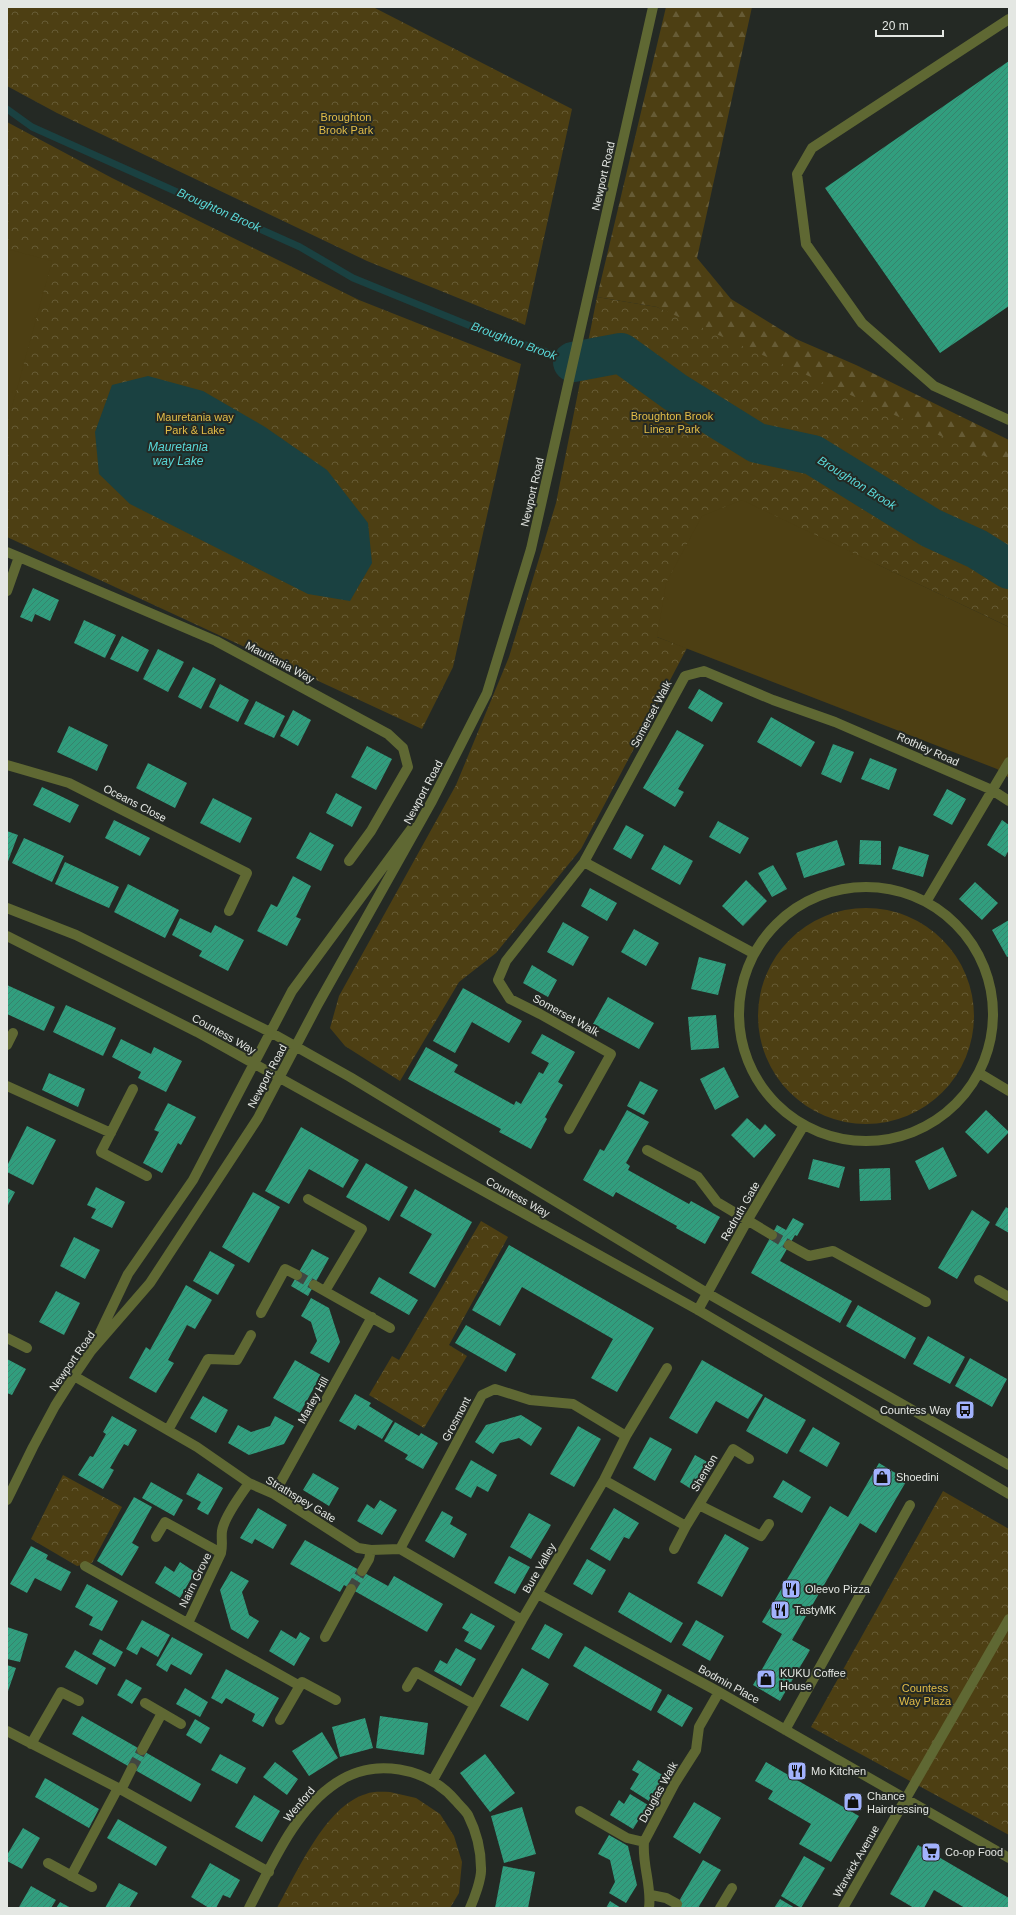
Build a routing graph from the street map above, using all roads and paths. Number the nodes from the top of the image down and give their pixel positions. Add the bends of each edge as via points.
1 (653, 7) edge
2 (1009, 19) edge
3 (1009, 420) edge
4 (7, 552) edge
5 (19, 557) junction
6 (7, 591) edge
7 (835, 722) joint
8 (1009, 762) edge
9 (7, 765) edge
10 (992, 790) junction
11 (432, 801) junction
12 (1009, 801) edge
13 (349, 861) dead end
14 (584, 862) junction
15 (926, 902) junction
16 (7, 908) edge
17 (229, 911) dead end
18 (7, 936) edge
19 (753, 953) junction
20 (270, 1032) junction
21 (13, 1033) dead end
22 (7, 1045) edge
23 (296, 1047) junction
24 (254, 1064) junction
25 (979, 1073) junction
26 (280, 1078) junction
27 (7, 1086) edge
28 (133, 1089) dead end
29 (1009, 1091) edge
30 (804, 1125) junction
31 (569, 1128) dead end
32 (111, 1133) junction
33 (647, 1150) dead end
34 (147, 1176) dead end
35 (308, 1198) dead end
36 (747, 1221) junction
37 (772, 1235) tunnel mouth
38 (789, 1245) tunnel mouth
39 (297, 1275) tunnel mouth
40 (979, 1280) dead end
41 (314, 1285) tunnel mouth
42 (325, 1291) junction
43 (706, 1293) junction
44 (1009, 1297) edge
45 (926, 1302) dead end
46 (698, 1310) junction
47 (261, 1313) dead end
48 (372, 1318) junction
49 (390, 1328) dead end
50 (251, 1335) dead end
51 (7, 1338) edge
52 (27, 1348) dead end
53 (91, 1351) junction
54 (667, 1368) dead end
55 (74, 1376) junction
56 (168, 1430) junction
57 (626, 1436) junction
58 (749, 1459) dead end
59 (1009, 1465) edge
60 (604, 1480) junction
61 (249, 1483) junction
62 (274, 1494) junction
63 (1009, 1494) edge
64 (7, 1500) edge
65 (699, 1505) junction
66 (910, 1505) dead end
67 (769, 1524) dead end
68 (686, 1526) junction
69 (156, 1537) dead end
70 (674, 1549) dead end
71 (371, 1550) junction
72 (400, 1550) junction
73 (221, 1553) junction
74 (85, 1566) dead end
75 (362, 1571) tunnel mouth
76 (351, 1589) tunnel mouth
77 (538, 1594) junction
78 (1009, 1619) edge
79 (522, 1620) junction
80 (188, 1623) junction
81 (325, 1637) dead end
82 (300, 1686) junction
83 (407, 1687) dead end
84 (719, 1692) junction
85 (336, 1700) dead end
86 (79, 1701) dead end
87 (145, 1703) dead end
88 (474, 1704) junction
89 (162, 1713) junction
90 (280, 1720) dead end
91 (181, 1724) dead end
92 (785, 1730) junction
93 (7, 1731) edge
94 (31, 1744) junction
95 (142, 1750) tunnel mouth
96 (132, 1768) tunnel mouth
97 (433, 1780) junction
98 (120, 1789) junction
99 (906, 1799) junction
100 (580, 1811) dead end
101 (644, 1842) junction
102 (1009, 1858) edge
103 (48, 1862) dead end
104 (269, 1872) junction
105 (71, 1876) junction
106 (92, 1887) dead end
107 (732, 1888) dead end
108 (650, 1895) junction
109 (677, 1904) dead end
110 (249, 1908) edge
111 (470, 1908) edge
112 (649, 1908) edge
113 (720, 1908) edge
114 (843, 1908) edge

1 - 11 street, Newport Road via 531,549 487,693
2 - 3 street via 812,148 797,174 806,244 862,323 934,386
4 - 5 street, Mauritania Way
5 - 6 street
5 - 13 street, Mauritania Way via 216,641 388,734 402,748 408,767 371,831
7 - 10 street, Rothley Road
7 - 14 street, Somerset Walk via 704,671 685,676
8 - 10 street
9 - 17 street, Oceans Close via 69,783 247,873
10 - 12 street, Rothley Road
10 - 15 street
11 - 20 street via 292,991
11 - 23 street, Newport Road
14 - 19 street
14 - 31 street, Somerset Walk via 506,961 498,980 510,999 611,1054
15 - 19 street via 904,892 872,886 840,889 810,899 783,916 766,933
15 - 25 street via 964,933 978,954 988,977 993,1001 993,1026 988,1050
16 - 20 street, Countess Way via 76,935
18 - 24 street, Countess Way via 197,1032
19 - 30 street via 741,988 738,1011 741,1041 751,1069 767,1095 784,1112
20 - 23 street, Countess Way
20 - 24 street
21 - 22 street
23 - 26 street, Newport Road
23 - 43 street, Countess Way via 357,1081
24 - 26 street, Countess Way
24 - 53 street via 193,1180 128,1274
25 - 29 street
25 - 30 street via 948,1111 923,1128 894,1138 863,1142 832,1137
26 - 46 street, Countess Way
26 - 53 street, Newport Road via 258,1118 150,1283
27 - 32 street
28 - 32 street
30 - 36 street, Redruth Gate
32 - 34 street via 101,1152
33 - 36 street via 698,1177 717,1202
35 - 42 street via 362,1228
36 - 37 street
36 - 43 street, Redruth Gate
38 - 45 street via 809,1256 833,1251
39 - 47 street via 285,1269
40 - 44 street
41 - 42 street
42 - 48 street
43 - 46 street, Redruth Gate
43 - 59 street, Countess Way
46 - 63 street, Countess Way
48 - 49 street
48 - 62 street, Marley Hill
50 - 56 street via 237,1360 208,1359
51 - 52 street
53 - 55 street, Newport Road
54 - 57 street, Bure Valley
55 - 56 street, Strathspey Gate
55 - 64 street, Newport Road via 37,1440
56 - 61 street, Strathspey Gate
57 - 60 street, Bure Valley
57 - 72 street, Grosmont via 573,1404 530,1400 495,1389 482,1395
58 - 65 street, Shenton via 733,1449
60 - 68 street
60 - 77 street, Bure Valley
61 - 62 street, Strathspey Gate
61 - 73 street, Nairn Grove via 222,1531 224,1544
62 - 71 street, Strathspey Gate via 358,1548
65 - 67 street via 761,1536
65 - 68 street, Shenton
66 - 92 street
68 - 70 street, Shenton
69 - 73 street via 165,1522
71 - 72 street, Strathspey Gate
71 - 75 street
72 - 79 street, Strathspey Gate
73 - 80 street, Nairn Grove
74 - 80 street, Nairn Grove
76 - 81 street
77 - 79 street, Bure Valley
77 - 84 street, Bodmin Place
78 - 99 street, Warwick Avenue
79 - 88 street, Bure Valley
80 - 82 street, Nairn Grove
82 - 85 street, Nairn Grove via 302,1682
82 - 90 street
83 - 88 street via 416,1672
84 - 92 street, Bodmin Place
84 - 101 street, Douglas Walk via 699,1727 696,1750 675,1783
86 - 94 street via 60,1692
87 - 89 street
88 - 97 street, Bure Valley
89 - 91 street
89 - 95 street
92 - 99 street, Bodmin Place
93 - 94 street
94 - 98 street
96 - 98 street
97 - 104 street, Wenford via 404,1770 381,1767 361,1771 337,1782 305,1813 288,1837
97 - 111 street, Wenford via 451,1795 467,1814 478,1841 482,1869
98 - 104 street
98 - 105 street
99 - 102 street, Bodmin Place
99 - 114 street, Warwick Avenue
100 - 101 street via 627,1838
101 - 108 street, Douglas Walk via 643,1853
103 - 105 street
104 - 110 street, Wenford
105 - 106 street
107 - 113 street
108 - 109 street via 666,1898
108 - 112 street, Douglas Walk

